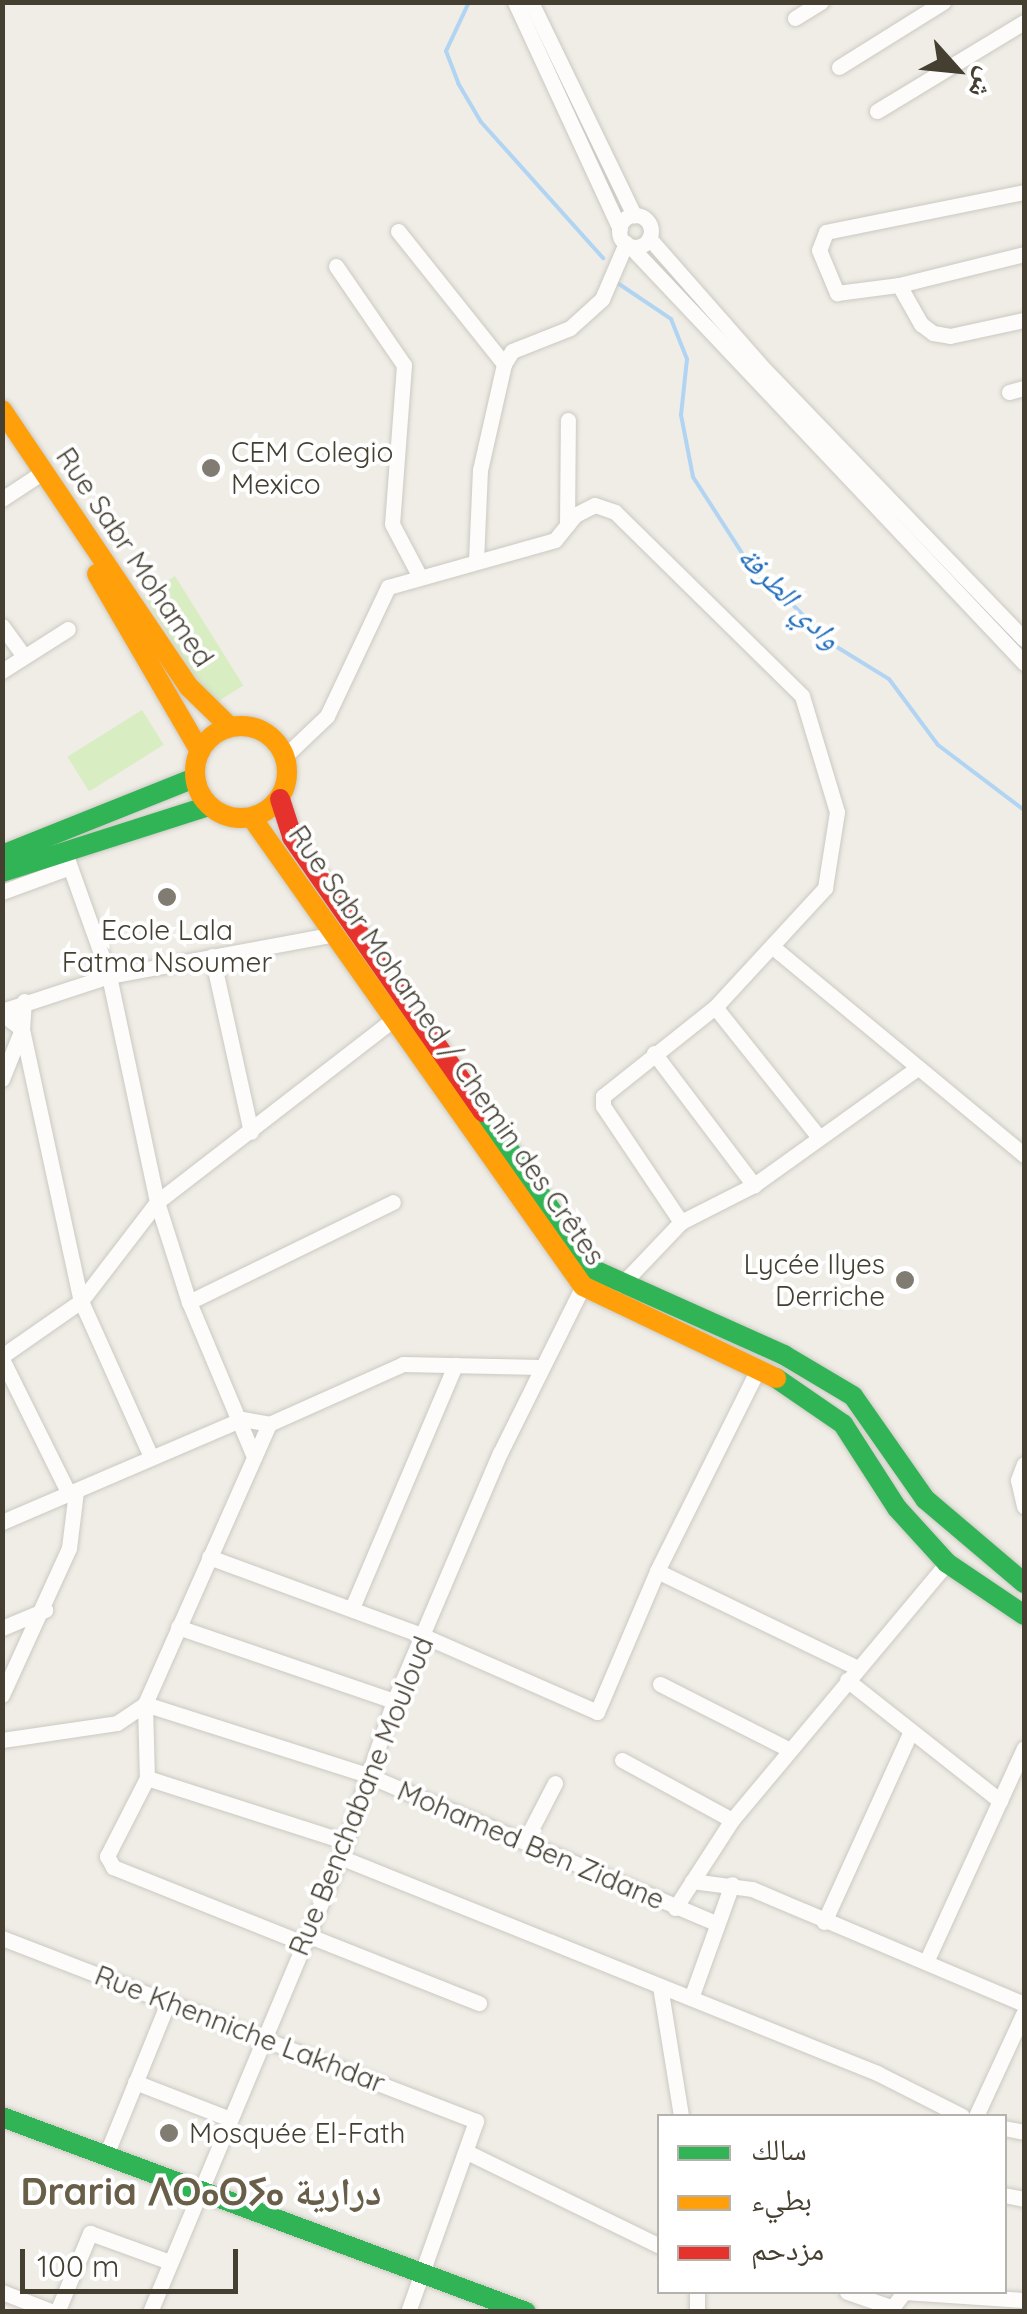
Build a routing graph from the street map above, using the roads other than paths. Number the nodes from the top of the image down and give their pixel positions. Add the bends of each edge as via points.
1 (515, 2) edge
2 (531, 2) edge
3 (822, 2) edge
4 (942, 2) edge
5 (794, 18) dead end
6 (1024, 22) edge
7 (838, 67) dead end
8 (877, 111) dead end
9 (1024, 192) edge
10 (634, 215) junction
11 (398, 232) dead end
12 (649, 238) junction
13 (625, 239) junction
14 (1024, 254) edge
15 (336, 266) dead end
16 (899, 286) junction
17 (1024, 320) edge
18 (504, 364) junction
19 (2, 410) edge
20 (568, 420) dead end
21 (42, 472) junction
22 (2, 499) edge
23 (566, 525) junction
24 (476, 561) junction
25 (420, 577) junction
26 (2, 626) edge
27 (68, 629) dead end
28 (1024, 639) edge
29 (24, 656) junction
30 (1024, 663) edge
31 (2, 671) edge
32 (230, 727) junction
33 (200, 750) junction
34 (285, 756) junction
35 (195, 778) junction
36 (280, 798) junction
37 (209, 806) junction
38 (252, 818) junction
39 (2, 854) edge
40 (67, 858) junction
41 (2, 872) edge
42 (2, 892) edge
43 (331, 935) junction
44 (774, 948) junction
45 (212, 956) junction
46 (109, 976) junction
47 (24, 1001) junction
48 (715, 1008) junction
49 (2, 1013) edge
50 (391, 1021) junction
51 (22, 1029) junction
52 (654, 1053) junction
53 (916, 1069) junction
54 (2, 1079) edge
55 (251, 1132) junction
56 (818, 1136) junction
57 (1024, 1155) edge
58 (754, 1186) junction
59 (158, 1202) junction
60 (393, 1202) dead end
61 (681, 1222) junction
62 (583, 1286) junction
63 (621, 1286) junction
64 (81, 1300) junction
65 (189, 1302) junction
66 (2, 1357) edge
67 (455, 1364) junction
68 (540, 1367) junction
69 (758, 1370) junction
70 (242, 1419) junction
71 (269, 1424) junction
72 (254, 1457) junction
73 (151, 1458) junction
74 (1024, 1464) edge
75 (73, 1492) junction
76 (1024, 1506) edge
77 (2, 1522) edge
78 (209, 1557) junction
79 (946, 1563) junction
80 (656, 1571) junction
81 (1024, 1583) edge
82 (352, 1608) junction
83 (45, 1610) junction
84 (1024, 1616) edge
85 (178, 1627) junction
86 (2, 1628) edge
87 (424, 1636) junction
88 (852, 1674) junction
89 (660, 1684) dead end
90 (2, 1695) edge
91 (394, 1701) junction
92 (145, 1704) junction
93 (911, 1731) junction
94 (2, 1740) edge
95 (1024, 1748) edge
96 (788, 1749) junction
97 (622, 1760) dead end
98 (367, 1775) junction
99 (146, 1778) junction
100 (1009, 1780) junction
101 (554, 1783) dead end
102 (1024, 1793) edge
103 (1000, 1802) junction
104 (732, 1820) junction
105 (526, 1839) junction
106 (343, 1850) junction
107 (692, 1882) junction
108 (732, 1884) junction
109 (675, 1908) junction
110 (824, 1922) junction
111 (716, 1924) junction
112 (2, 1938) edge
113 (305, 1939) junction
114 (926, 1962) junction
115 (660, 1986) junction
116 (691, 1998) junction
117 (169, 2000) junction
118 (479, 2004) dead end
119 (1024, 2004) edge
120 (1024, 2012) edge
121 (261, 2035) junction
122 (135, 2082) junction
123 (681, 2114) edge
124 (958, 2114) edge
125 (977, 2114) edge
126 (2, 2117) edge
127 (228, 2118) junction
128 (467, 2152) junction
129 (106, 2155) junction
130 (200, 2189) junction
131 (657, 2245) edge
132 (170, 2262) junction
133 (424, 2272) junction
134 (2, 2292) edge
135 (851, 2294) edge
136 (934, 2294) edge
137 (1024, 2300) edge
138 (890, 2309) edge
139 (56, 2312) edge
140 (150, 2312) edge
141 (408, 2312) edge
142 (526, 2312) edge

1 - 13 street
2 - 10 street
3 - 5 street
4 - 7 street
6 - 8 street
9 - 16 street via 826,232 821,239 837,293
10 - 12 street via 646,220
10 - 13 street
11 - 18 street
12 - 13 street
12 - 28 street via 765,370
13 - 18 street via 602,298 570,328 512,351
13 - 30 street
14 - 16 street
15 - 25 street via 404,365 392,524
16 - 17 street via 921,324 934,333 950,336
18 - 24 street via 480,470
19 - 21 main road, Rue Sabr Mohamed
20 - 23 street
21 - 22 street
21 - 32 main road, Rue Sabr Mohamed via 190,687
21 - 33 main road via 46,492 184,712
23 - 24 street via 555,540
23 - 44 street via 594,505 615,512 802,696 837,812 825,888
24 - 25 street
25 - 34 street via 388,586 327,716
26 - 29 street
27 - 29 street
29 - 31 street
32 - 33 main road
32 - 34 main road via 266,732
33 - 35 main road
34 - 36 main road
35 - 37 main road
35 - 39 main road
36 - 38 main road
36 - 63 main road via 292,837 592,1270
37 - 38 main road via 224,816
37 - 40 main road
38 - 43 main road, Rue Sabr Mohamed / Chemin des Crêtes
40 - 41 main road
40 - 42 street
40 - 46 street
43 - 45 street
43 - 50 main road, Rue Sabr Mohamed / Chemin des Crêtes
44 - 48 street
44 - 53 street
45 - 46 street
45 - 55 street
46 - 47 street
46 - 59 street
47 - 49 street
47 - 51 street
48 - 52 street
48 - 56 street
49 - 51 street
50 - 55 street
50 - 62 main road, Rue Sabr Mohamed / Chemin des Crêtes
51 - 54 street
51 - 64 street
52 - 58 street
52 - 61 street via 606,1088 602,1106
53 - 56 street
53 - 57 street
55 - 59 street
56 - 58 street
58 - 61 street
59 - 64 street
59 - 65 street
60 - 65 street
61 - 63 street
62 - 68 street, Rue Benchabane Mouloud
62 - 69 main road, Rue Sabr Mohamed / Chemin des Crêtes
63 - 81 main road via 784,1355 852,1396 926,1499
64 - 66 street
64 - 73 street
65 - 70 street
66 - 75 street
67 - 68 street
67 - 71 street via 404,1364
67 - 82 street
68 - 87 street, Rue Benchabane Mouloud
69 - 79 main road, Rue Sabr Mohamed / Chemin des Crêtes via 843,1424 898,1508
69 - 80 street
70 - 71 street
70 - 72 street
70 - 73 street
71 - 72 street
72 - 78 street
73 - 75 street
74 - 76 street via 1018,1480
75 - 77 street
75 - 83 street via 69,1548
78 - 82 street
78 - 85 street
79 - 84 main road, Rue Sabr Mohamed / Chemin des Crêtes
79 - 88 street
80 - 87 street via 596,1712
80 - 88 street
82 - 87 street
83 - 86 street
83 - 90 street
85 - 91 street
85 - 92 street
87 - 91 street, Rue Benchabane Mouloud
88 - 93 street
88 - 96 street
89 - 96 street
91 - 98 street, Rue Benchabane Mouloud
92 - 94 street via 117,1723
92 - 98 street, Mohamed Ben Zidane
92 - 99 street
93 - 103 street
93 - 110 street
95 - 100 street
96 - 104 street
97 - 104 street
98 - 105 street, Mohamed Ben Zidane
98 - 106 street, Rue Benchabane Mouloud
99 - 106 street
99 - 113 street via 108,1862
100 - 102 street
100 - 103 street
101 - 105 street
103 - 114 street
104 - 107 street
105 - 109 street, Mohamed Ben Zidane
106 - 113 street, Rue Benchabane Mouloud
106 - 115 street
107 - 108 street
107 - 109 street
108 - 110 street
108 - 111 street
109 - 111 street, Mohamed Ben Zidane
110 - 114 street
111 - 116 street
112 - 117 street, Rue Khenniche Lakhdar
113 - 118 street
113 - 121 street, Rue Benchabane Mouloud
114 - 119 street
115 - 116 street
115 - 123 street
116 - 124 street via 877,2073
117 - 121 street, Rue Khenniche Lakhdar
117 - 122 street
120 - 125 street
121 - 127 street, Rue Benchabane Mouloud
121 - 128 street, Rue Khenniche Lakhdar via 476,2121
122 - 127 street
122 - 129 street
126 - 129 main road
127 - 130 street, Rue Benchabane Mouloud
128 - 131 street
128 - 133 street
129 - 130 main road
130 - 132 street, Rue Benchabane Mouloud
130 - 133 main road
132 - 139 street via 90,2233
132 - 140 street, Rue Benchabane Mouloud
133 - 141 street
133 - 142 main road
134 - 139 street
135 - 138 street
136 - 137 street

